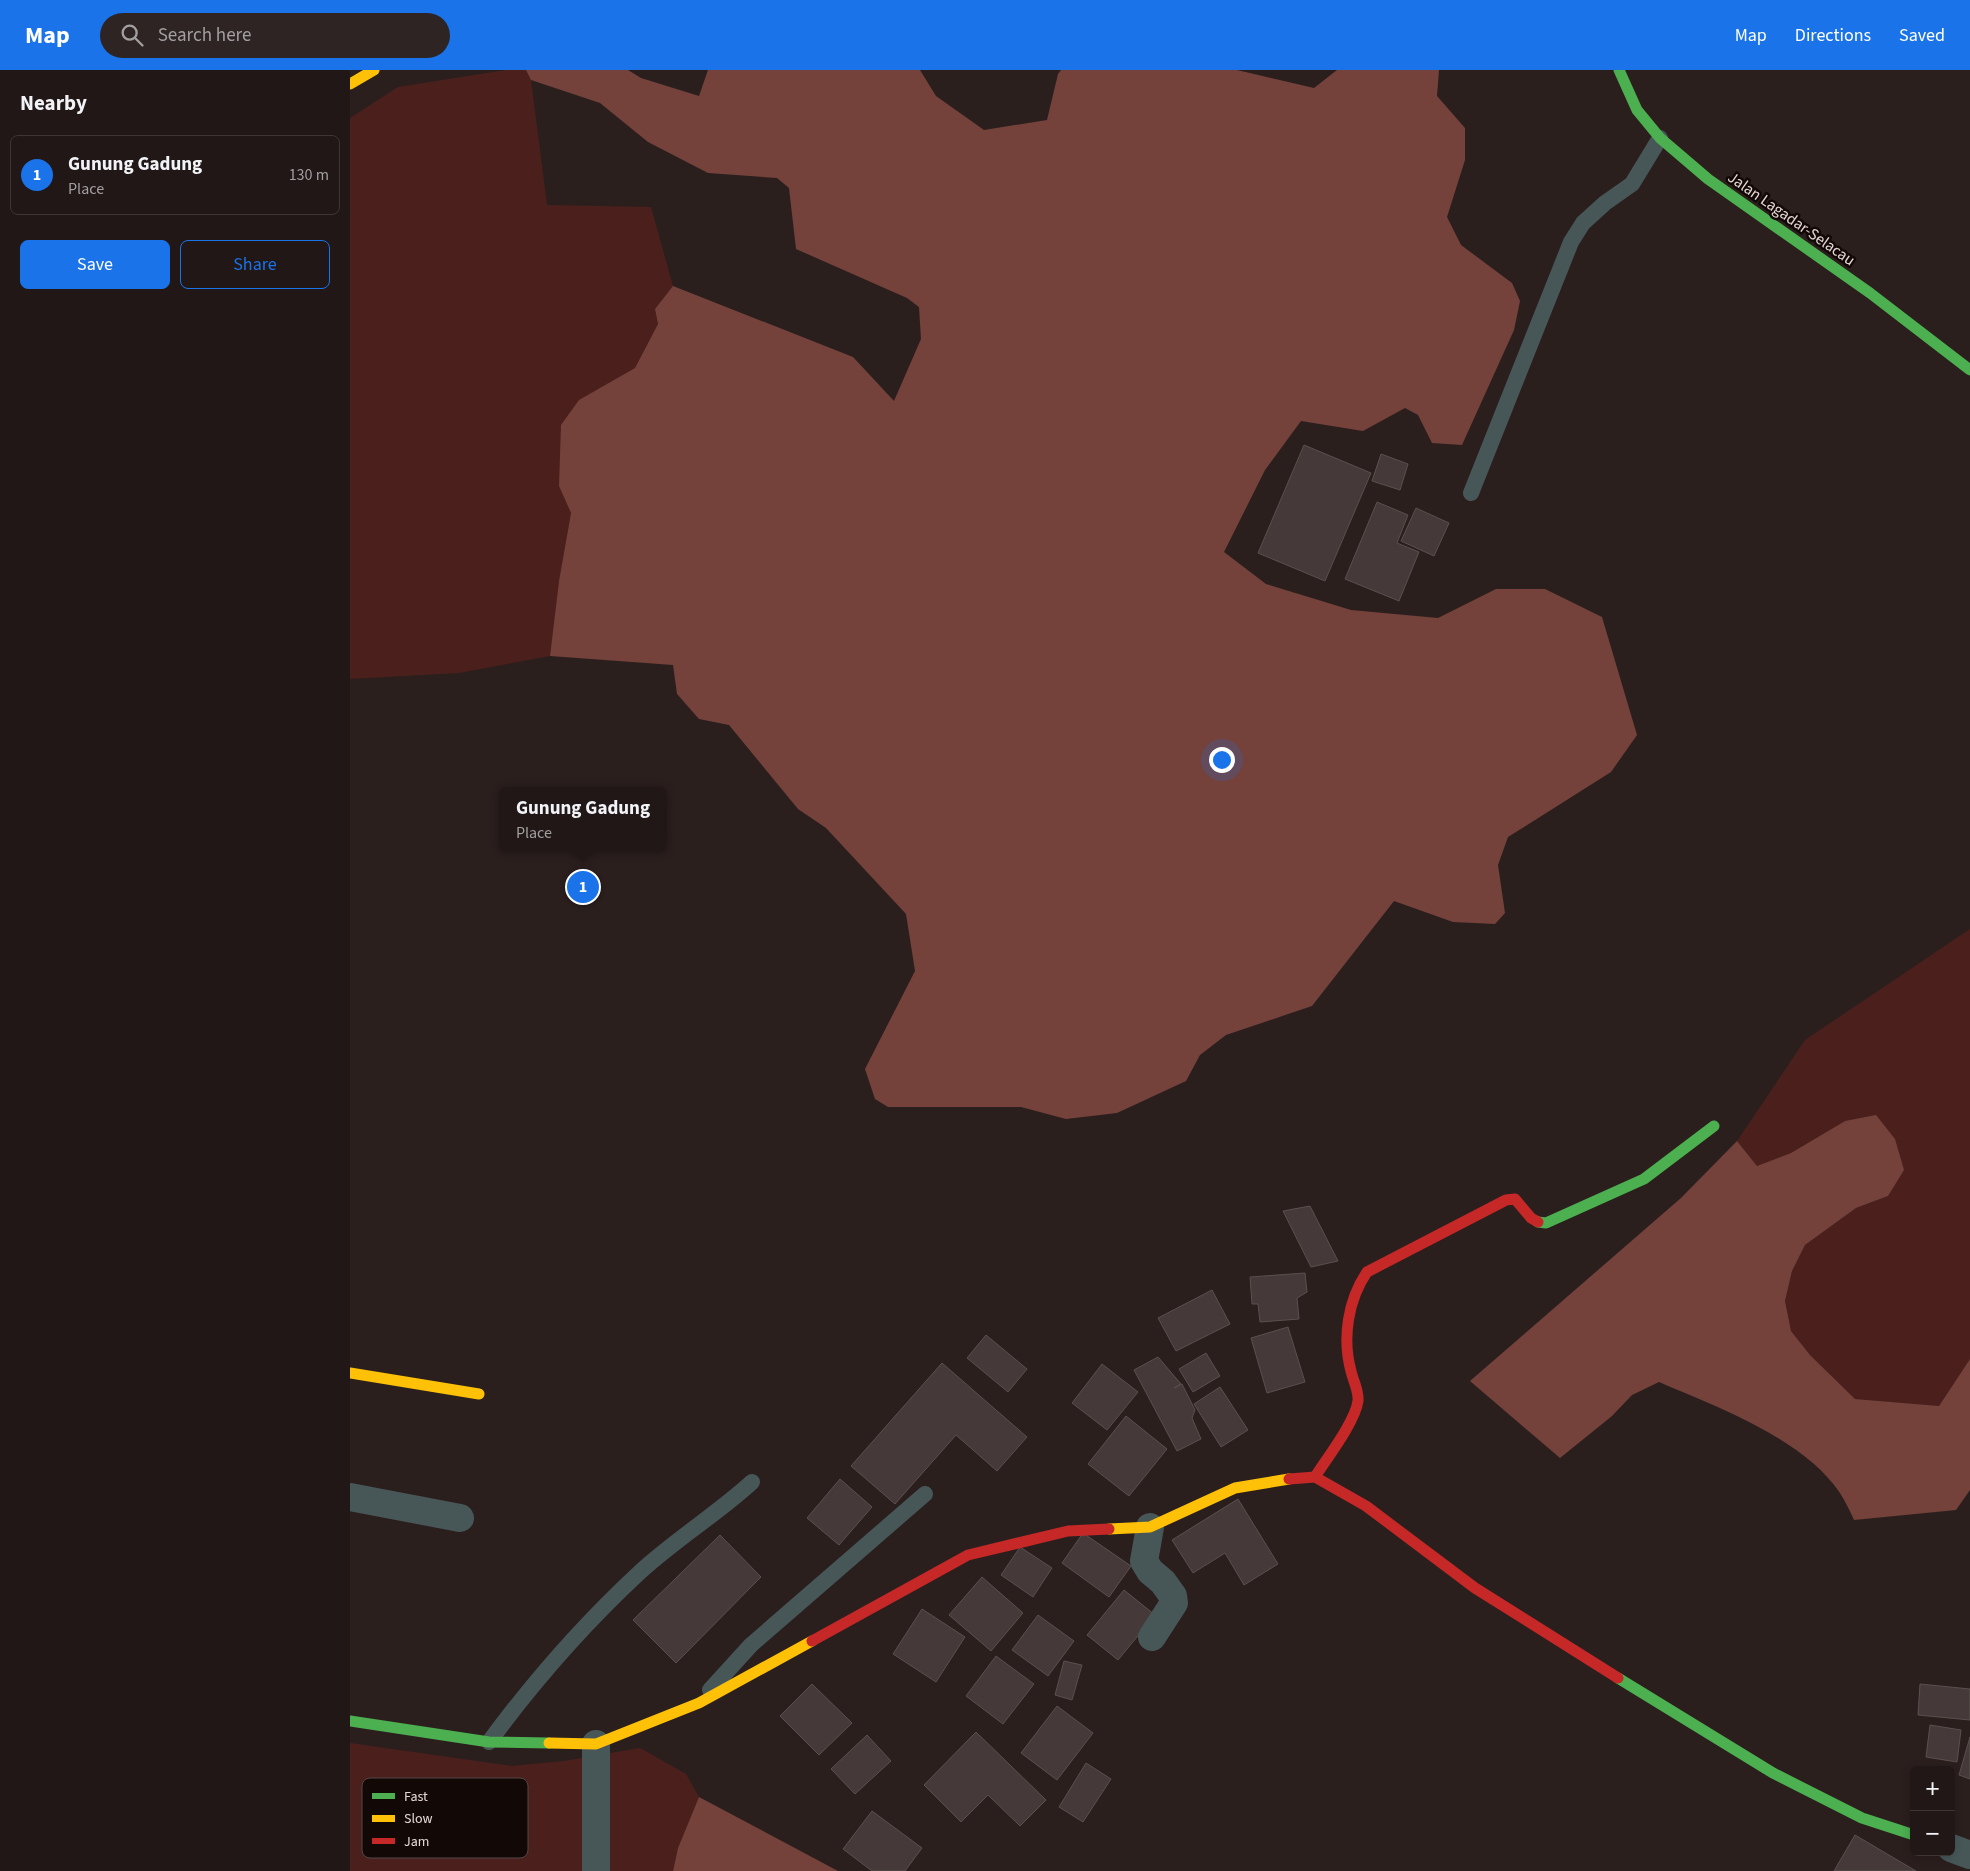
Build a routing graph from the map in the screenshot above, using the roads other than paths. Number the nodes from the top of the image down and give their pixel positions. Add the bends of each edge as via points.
1 (374, 70) edge
2 (1619, 70) edge
3 (350, 84) edge
4 (1660, 138) junction
5 (1970, 370) edge
6 (1471, 493) dead end
7 (1714, 1126) dead end
8 (350, 1374) edge
9 (479, 1394) dead end
10 (1315, 1477) junction
11 (752, 1482) dead end
12 (926, 1494) dead end
13 (350, 1497) edge
14 (460, 1518) dead end
15 (1150, 1527) junction
16 (1152, 1637) dead end
17 (699, 1704) junction
18 (350, 1721) edge
19 (489, 1742) junction
20 (596, 1744) junction
21 (1910, 1834) edge
22 (1955, 1849) edge
23 (1970, 1855) edge
24 (596, 1871) edge

1 - 3 street
2 - 4 street, Jalan Lagadar-Selacau via 1638,110
4 - 5 street, Jalan Lagadar-Selacau via 1708,179 1870,293
4 - 6 lane via 1632,184 1583,223 1571,242
7 - 10 street via 1644,1179 1546,1223 1530,1220 1522,1204 1515,1199 1506,1200 1367,1272 1355,1290 1348,1341 1350,1369 1358,1387 1358,1402
8 - 9 street
10 - 15 street via 1281,1479 1235,1488
10 - 21 street via 1366,1506 1475,1588 1773,1774 1862,1818
11 - 19 lane via 640,1572 561,1654
12 - 17 lane via 751,1645
13 - 14 street
15 - 16 street via 1144,1561 1163,1582 1174,1603
15 - 17 street via 1068,1531 968,1555
17 - 20 street
18 - 19 street
19 - 20 street
20 - 24 street
22 - 23 street

